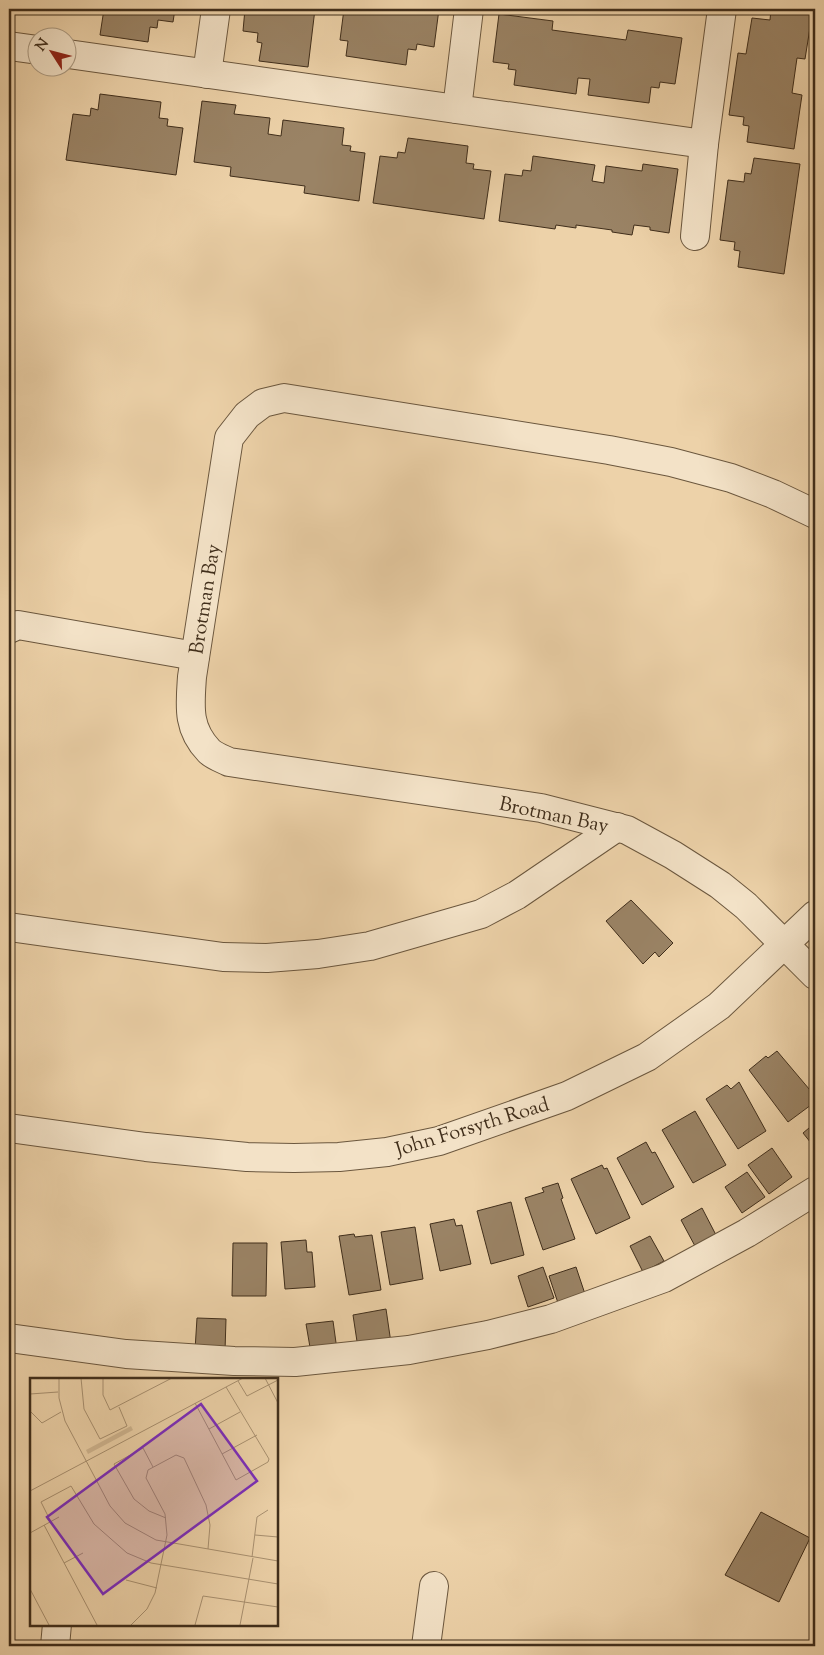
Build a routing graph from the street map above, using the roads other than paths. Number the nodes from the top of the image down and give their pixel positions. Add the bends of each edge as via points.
1 (216, 9) edge
2 (470, 9) edge
3 (722, 9) edge
4 (9, 46) edge
5 (28, 49) edge
6 (78, 55) edge
7 (207, 74) junction
8 (457, 109) junction
9 (704, 144) junction
10 (696, 236) dead end
11 (815, 514) edge
12 (9, 629) edge
13 (195, 656) junction
14 (617, 827) junction
15 (815, 915) edge
16 (9, 927) edge
17 (784, 944) junction
18 (815, 976) edge
19 (9, 1128) edge
20 (815, 1191) edge
21 (9, 1338) edge
22 (434, 1586) dead end
23 (57, 1625) edge
24 (55, 1646) edge
25 (426, 1646) edge

1 - 7 street
2 - 8 street
3 - 9 street
4 - 5 street
6 - 7 street
7 - 8 street
8 - 9 street
9 - 10 street
11 - 13 street, Brotman Bay via 731,478 671,462 284,398 263,403 247,415 229,438
12 - 13 street via 18,625
13 - 14 street, Brotman Bay via 189,711 197,734 210,752 229,762 541,808
14 - 16 street via 517,895 481,914 370,946 284,957 223,957
14 - 17 street, Brotman Bay via 673,855 720,885
15 - 17 street, John Forsyth Road
17 - 18 street, Brotman Bay
17 - 19 street, John Forsyth Road via 719,1006 647,1057 567,1096 439,1141 387,1152 339,1157 247,1157
20 - 21 street via 664,1278 552,1319 410,1350 295,1362 234,1361 126,1354
22 - 25 street
23 - 24 street

